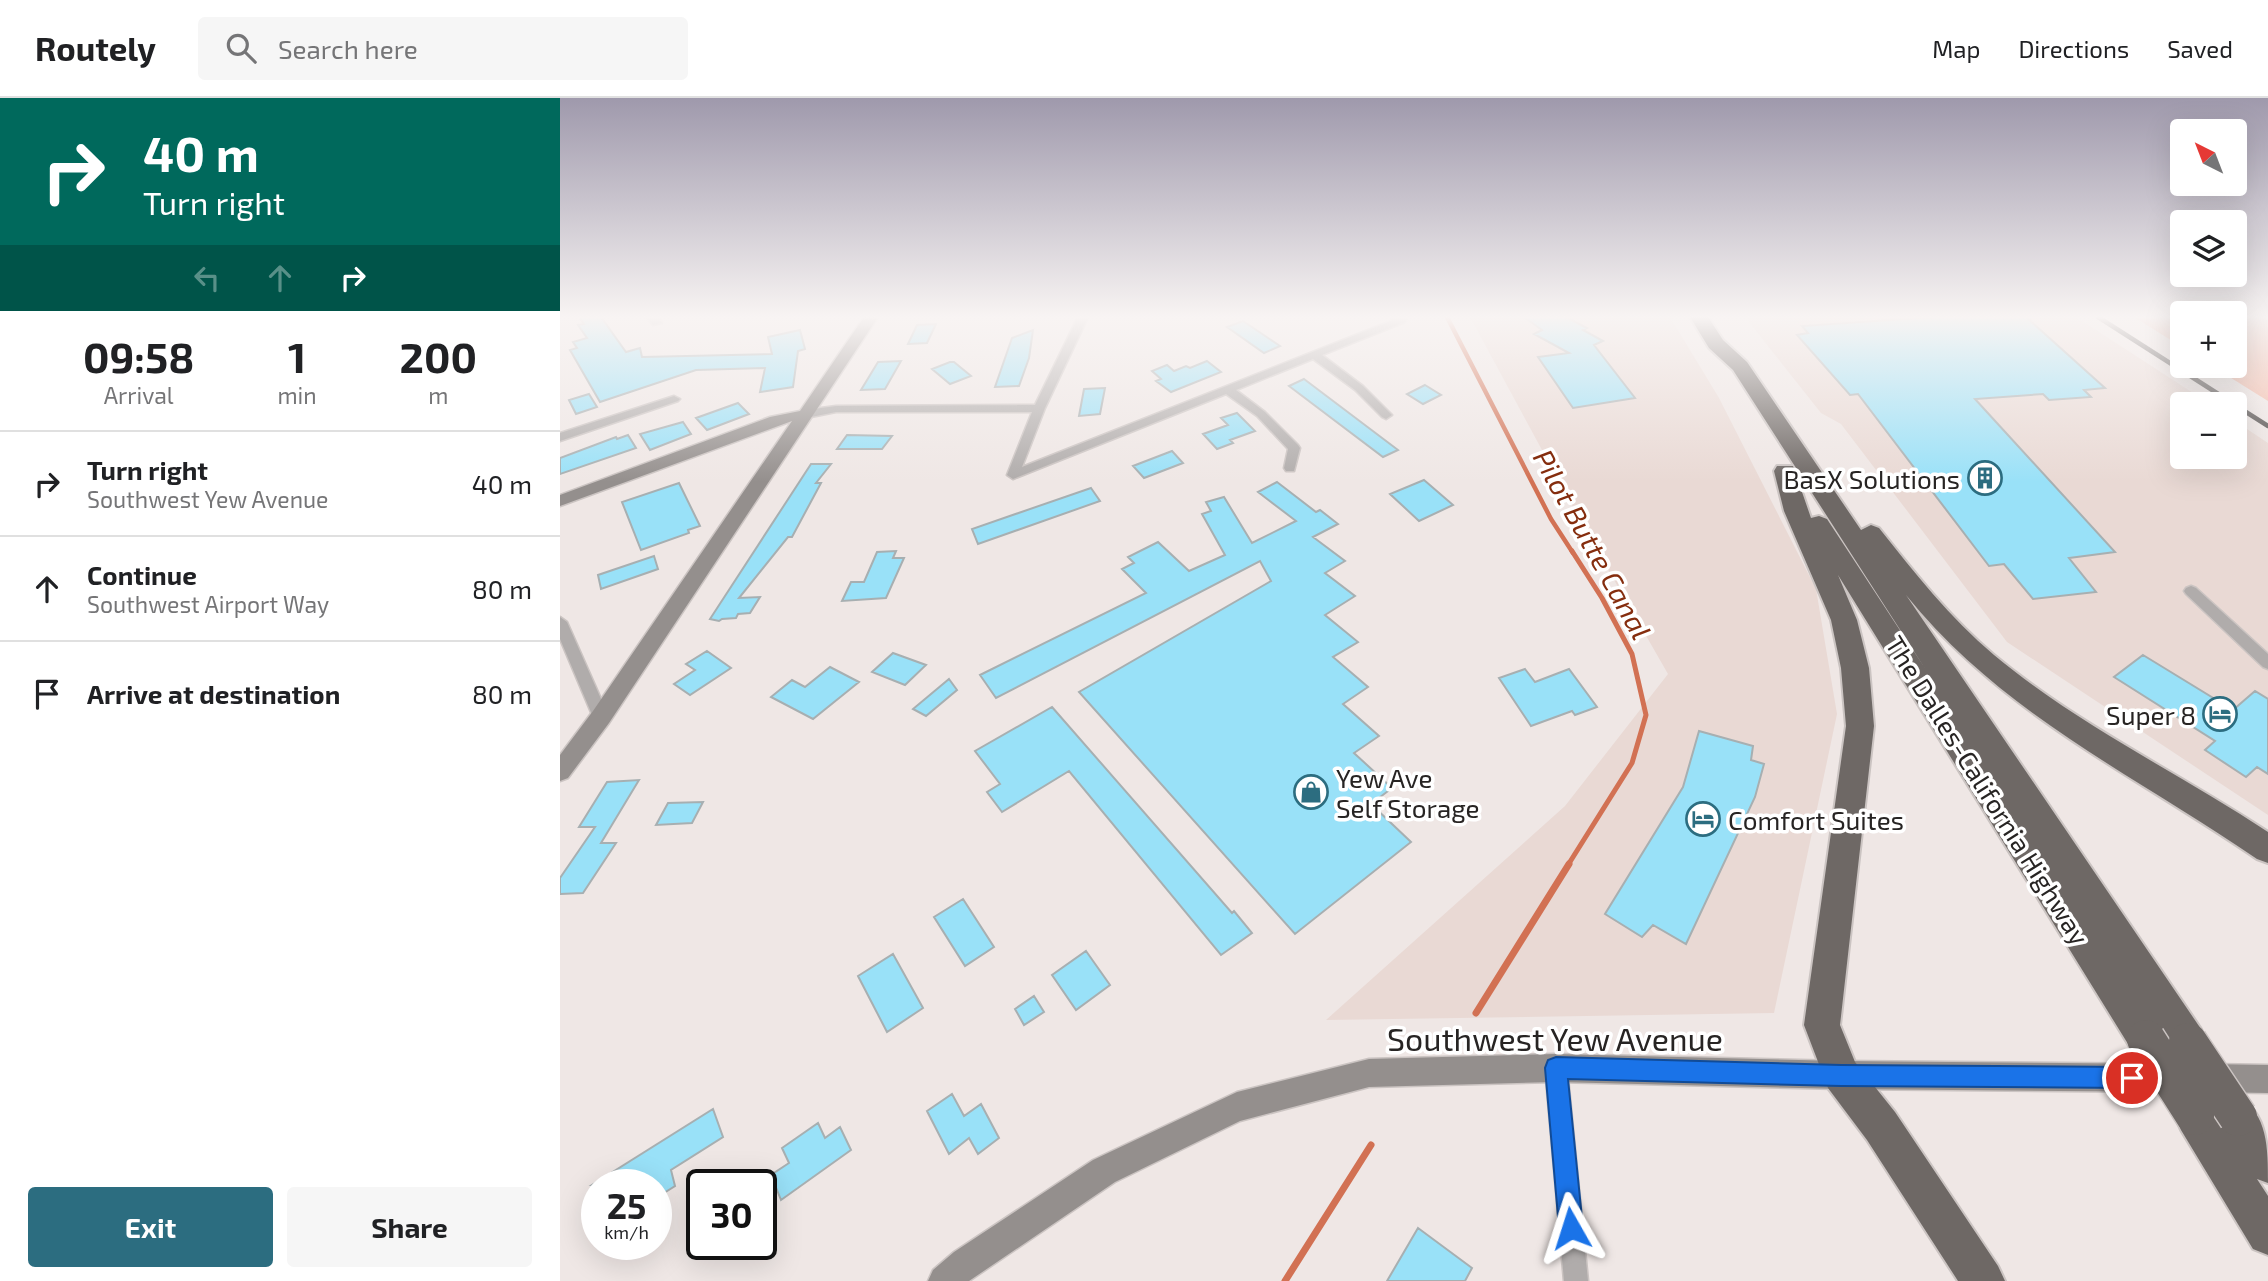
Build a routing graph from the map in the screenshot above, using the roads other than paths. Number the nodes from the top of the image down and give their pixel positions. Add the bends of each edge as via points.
1 (834, 372) edge
2 (1056, 372) edge
3 (1272, 372) edge
4 (1338, 372) edge
5 (1721, 372) edge
6 (1744, 372) edge
7 (1228, 390) junction
8 (1759, 396) junction
9 (674, 399) dead end
10 (1039, 408) junction
11 (806, 414) junction
12 (1386, 415) dead end
13 (560, 437) edge
14 (1290, 468) dead end
15 (1785, 471) junction
16 (560, 501) edge
17 (2191, 591) dead end
18 (560, 622) edge
19 (2268, 663) edge
20 (601, 717) junction
21 (568, 752) edge
22 (560, 772) edge
23 (2268, 849) edge
24 (1556, 1068) junction
25 (1841, 1075) junction
26 (2268, 1079) edge
27 (2268, 1163) edge
28 (2268, 1234) edge
29 (944, 1281) edge
30 (1576, 1281) edge
31 (1983, 1281) edge

1 - 11 main road
2 - 10 street
3 - 7 street
4 - 12 street
5 - 15 highway, The Dalles-California Highway
6 - 8 highway, The Dalles-California Highway
7 - 10 street via 1013,475
7 - 14 street via 1261,414 1294,448
8 - 23 highway via 1797,432 1892,561 1983,661 2061,719
8 - 27 highway, The Dalles-California Highway, bridge
9 - 13 street
10 - 11 street via 836,408
11 - 16 main road
11 - 20 main road
15 - 25 highway via 1796,511 1844,620 1855,668 1860,726 1822,1026
15 - 28 highway, The Dalles-California Highway, bridge
17 - 19 street
18 - 20 street
20 - 21 main road
21 - 22 main road
24 - 25 main road, Southwest Yew Avenue
24 - 29 main road, Southwest Yew Avenue via 1369,1073 1237,1107 1104,1171
24 - 30 street
25 - 26 main road, Southwest Yew Avenue
25 - 31 highway via 1881,1126

